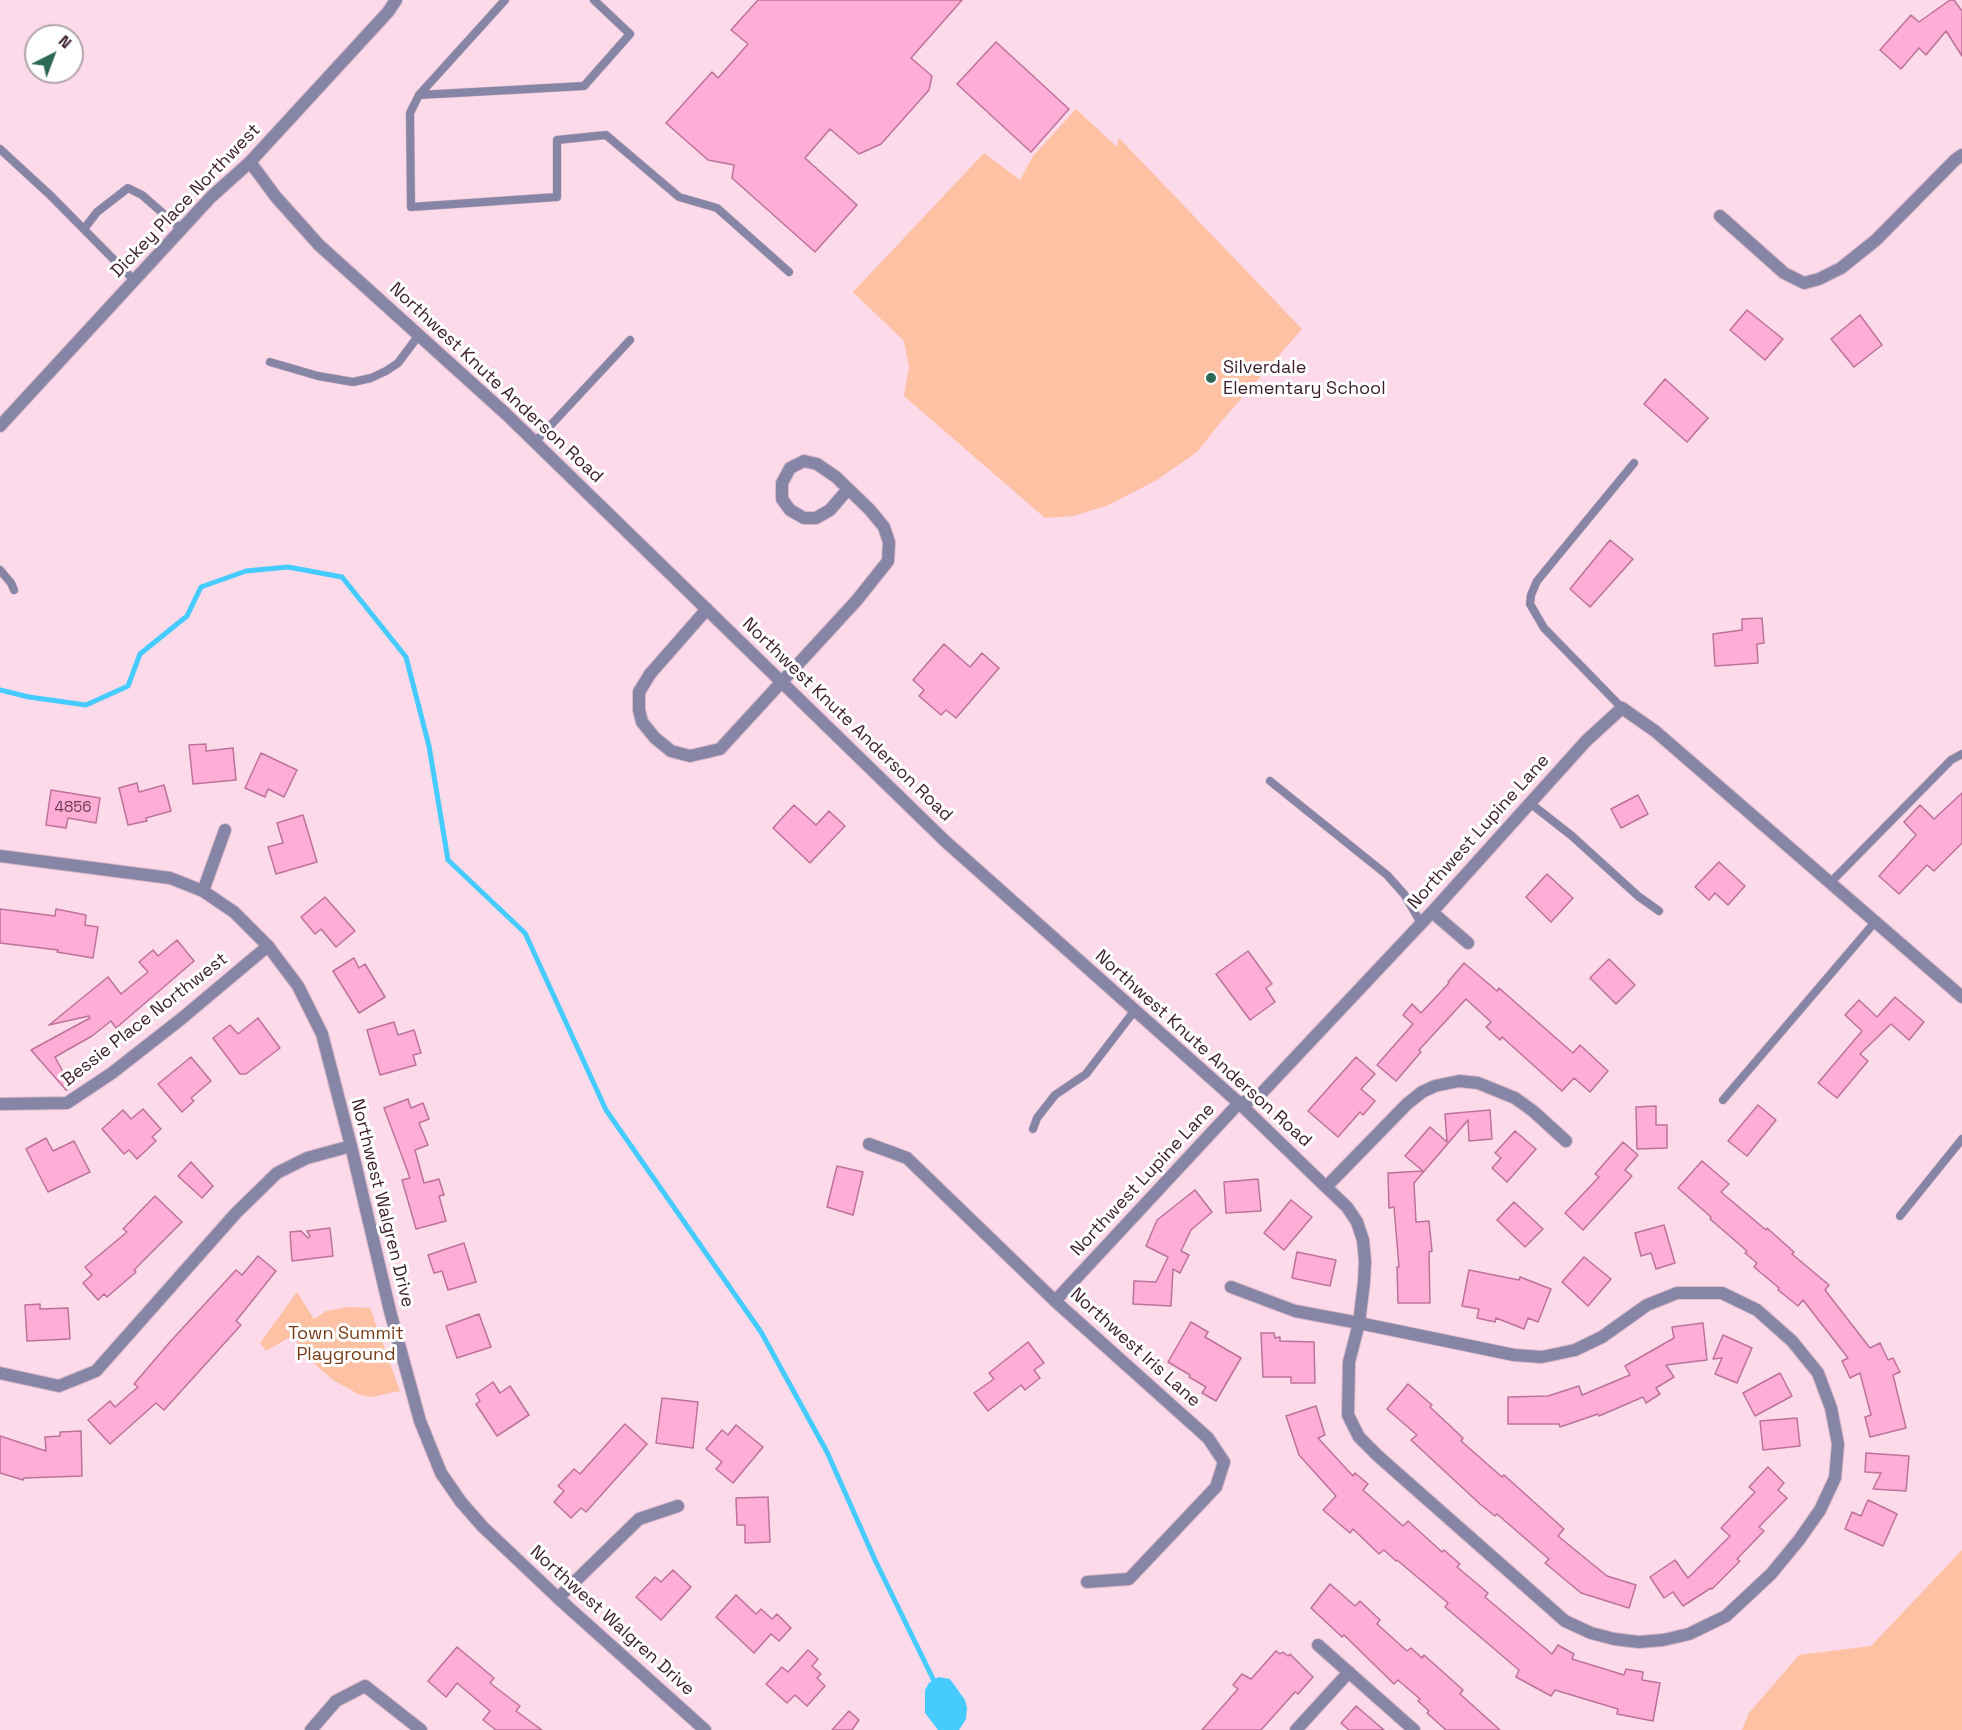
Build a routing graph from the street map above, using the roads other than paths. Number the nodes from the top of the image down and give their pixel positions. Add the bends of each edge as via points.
1 (396, 0) edge
2 (505, 0) edge
3 (594, 0) edge
4 (419, 95) junction
5 (0, 149) edge
6 (1962, 155) edge
7 (250, 162) junction
8 (1720, 216) dead end
9 (84, 229) junction
10 (182, 229) junction
11 (789, 272) dead end
12 (134, 280) junction
13 (419, 335) junction
14 (630, 340) dead end
15 (270, 362) dead end
16 (0, 426) edge
17 (535, 442) junction
18 (1634, 463) dead end
19 (848, 489) junction
20 (0, 570) edge
21 (14, 590) dead end
22 (706, 609) junction
23 (782, 682) junction
24 (1622, 708) junction
25 (1962, 754) edge
26 (1270, 781) dead end
27 (1530, 803) junction
28 (225, 830) dead end
29 (0, 856) edge
30 (1830, 883) junction
31 (203, 891) junction
32 (1659, 911) dead end
33 (1432, 912) junction
34 (1875, 922) junction
35 (1421, 923) junction
36 (1468, 943) dead end
37 (268, 946) junction
38 (1962, 997) edge
39 (1135, 1010) junction
40 (1723, 1100) dead end
41 (1239, 1103) junction
42 (0, 1104) edge
43 (1033, 1129) dead end
44 (1962, 1139) edge
45 (1566, 1141) dead end
46 (868, 1144) dead end
47 (351, 1146) junction
48 (1326, 1186) junction
49 (1900, 1216) dead end
50 (1231, 1287) dead end
51 (1056, 1301) junction
52 (1359, 1323) junction
53 (0, 1373) edge
54 (678, 1506) dead end
55 (1087, 1582) dead end
56 (558, 1598) junction
57 (1318, 1645) dead end
58 (1349, 1672) junction
59 (311, 1730) edge
60 (421, 1730) edge
61 (705, 1730) edge
62 (1296, 1730) edge
63 (1414, 1730) edge

1 - 7 street, Dickey Place Northwest
2 - 4 lane
3 - 4 lane via 630,34 584,86
4 - 11 lane via 410,113 411,207 557,197 557,140 606,135 679,197 717,208
5 - 9 lane
6 - 8 street via 1876,240 1841,268 1804,283 1784,273
7 - 10 street, Dickey Place Northwest
7 - 13 street, Northwest Knute Anderson Road via 319,245
9 - 10 lane via 128,188
9 - 12 lane
10 - 12 street, Dickey Place Northwest
12 - 16 street, Dickey Place Northwest
13 - 15 lane via 398,363 371,378 353,382
13 - 17 street, Northwest Knute Anderson Road
14 - 17 lane
17 - 22 street, Northwest Knute Anderson Road
18 - 24 lane via 1537,581 1530,604 1544,628
19 - 19 street via 817,464 804,461 790,468 782,483 782,499 790,510 804,518 816,518 830,510
19 - 23 street via 884,526 889,542 888,561
20 - 21 lane
22 - 23 street, Northwest Knute Anderson Road
22 - 23 street via 650,674 639,693 642,722 655,738 671,751 690,756 720,749
23 - 39 street, Northwest Knute Anderson Road via 945,841
24 - 27 street, Northwest Lupine Lane
24 - 30 street via 1655,731
25 - 30 lane via 1950,760
26 - 35 lane via 1387,875
27 - 32 lane
27 - 33 street, Northwest Lupine Lane
28 - 31 street
29 - 31 street, Northwest Walgren Drive via 171,878
30 - 34 street
31 - 37 street, Northwest Walgren Drive via 234,912
33 - 35 street, Northwest Lupine Lane
33 - 36 street
34 - 38 street
34 - 40 lane
35 - 41 street, Northwest Lupine Lane via 1256,1099
37 - 42 street, Bessie Place Northwest via 181,1019 67,1103
37 - 47 street, Northwest Walgren Drive via 298,986 322,1034
39 - 41 street, Northwest Knute Anderson Road
39 - 43 lane via 1086,1074 1055,1095
41 - 48 street, Northwest Knute Anderson Road
41 - 51 street, Northwest Lupine Lane
44 - 49 lane
45 - 48 street via 1515,1098 1478,1083 1459,1081 1422,1092
46 - 51 street, Northwest Iris Lane via 907,1158
47 - 53 street via 307,1158 277,1173 236,1213 96,1371 59,1386
47 - 56 street, Northwest Walgren Drive via 396,1333 420,1420 441,1473 483,1527
48 - 52 street, Northwest Knute Anderson Road via 1347,1207 1363,1240 1364,1282
50 - 52 street via 1295,1311
51 - 55 street, Northwest Iris Lane via 1208,1438 1224,1462 1216,1486 1129,1578
52 - 52 street, Northwest Knute Anderson Road via 1349,1362 1348,1414 1359,1437 1565,1621 1591,1633 1639,1642 1663,1640 1689,1634 1726,1616 1771,1574 1799,1540 1820,1510 1835,1478 1838,1444 1831,1408 1818,1373 1792,1341 1757,1310 1722,1293 1677,1293 1647,1305 1602,1337 1575,1350 1542,1357 1514,1355
54 - 56 street via 639,1519
56 - 61 street, Northwest Walgren Drive
57 - 58 street
58 - 62 street
58 - 63 street
59 - 60 street via 336,1701 365,1686

